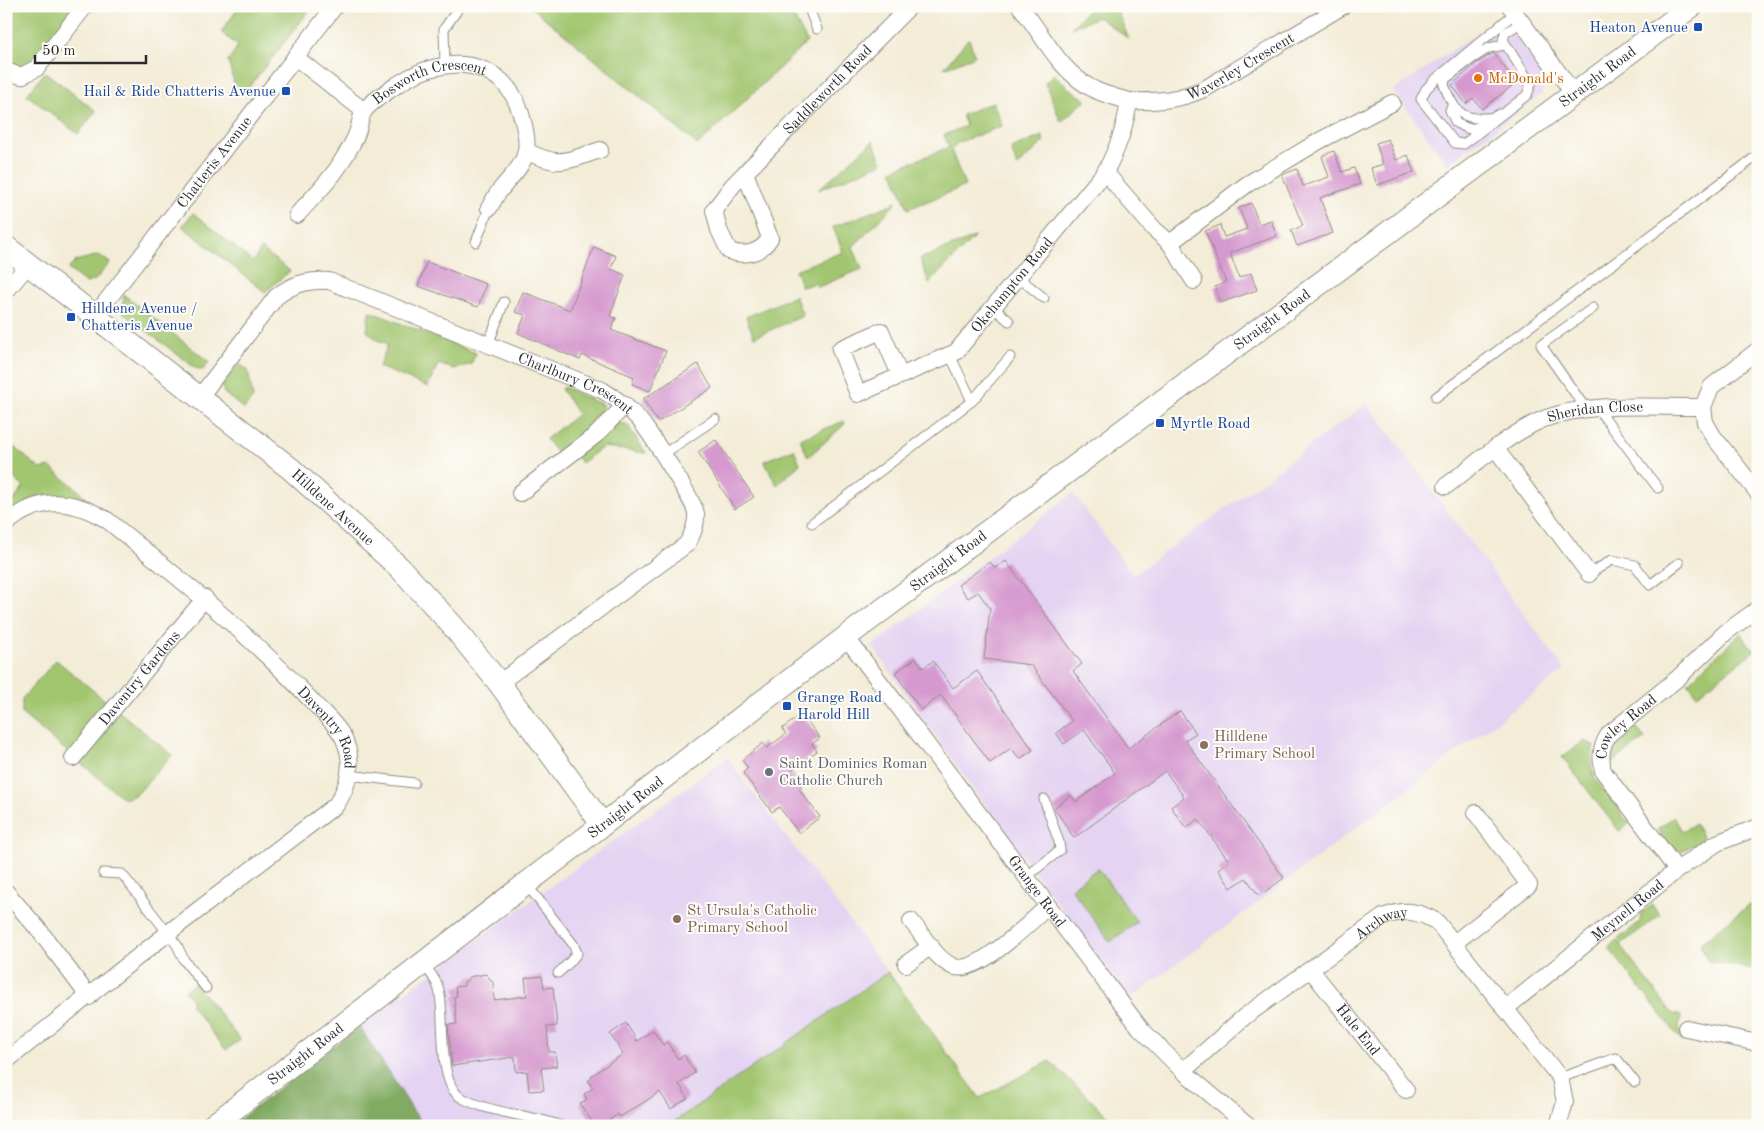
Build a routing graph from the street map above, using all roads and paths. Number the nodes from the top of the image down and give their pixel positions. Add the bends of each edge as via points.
1 (85, 6) edge
2 (335, 6) edge
3 (460, 6) edge
4 (808, 6) edge
5 (910, 6) edge
6 (1020, 6) edge
7 (1343, 6) edge
8 (1692, 6) edge
9 (1516, 14) edge
10 (817, 29) dead end
11 (1479, 45) junction
12 (1504, 45) junction
13 (295, 57) junction
14 (1473, 58) junction
15 (445, 64) junction
16 (6, 71) edge
17 (1574, 94) junction
18 (1522, 99) junction
19 (1129, 101) junction
20 (1392, 103) dead end
21 (364, 111) junction
22 (600, 150) dead end
23 (526, 151) junction
24 (1758, 155) edge
25 (1105, 172) junction
26 (746, 175) junction
27 (489, 208) joint
28 (297, 215) dead end
29 (476, 242) dead end
30 (1170, 243) junction
31 (6, 246) edge
32 (29, 264) junction
33 (1018, 276) junction
34 (1194, 281) dead end
35 (6, 291) edge
36 (1044, 298) dead end
37 (504, 302) dead end
38 (994, 307) junction
39 (1593, 308) dead end
40 (94, 317) junction
41 (1009, 321) dead end
42 (488, 344) junction
43 (1758, 350) edge
44 (950, 355) junction
45 (1010, 358) dead end
46 (900, 376) dead end
47 (1436, 396) dead end
48 (199, 398) junction
49 (972, 401) junction
50 (625, 405) junction
51 (1703, 407) junction
52 (1592, 409) junction
53 (715, 419) dead end
54 (1496, 448) junction
55 (662, 455) junction
56 (1446, 486) dead end
57 (1658, 488) dead end
58 (520, 493) dead end
59 (1758, 493) edge
60 (812, 523) dead end
61 (6, 524) edge
62 (1679, 563) dead end
63 (1588, 574) joint
64 (205, 598) junction
65 (1758, 609) edge
66 (846, 637) junction
67 (499, 684) junction
68 (73, 758) dead end
69 (349, 775) junction
70 (414, 783) dead end
71 (1044, 799) dead end
72 (1476, 812) dead end
73 (602, 824) junction
74 (1758, 826) edge
75 (1677, 870) junction
76 (103, 873) dead end
77 (1025, 878) junction
78 (527, 885) junction
79 (6, 892) edge
80 (1048, 907) junction
81 (911, 920) dead end
82 (168, 933) junction
83 (1454, 944) junction
84 (931, 946) junction
85 (424, 964) junction
86 (906, 964) dead end
87 (1311, 970) junction
88 (558, 973) dead end
89 (206, 988) dead end
90 (89, 997) junction
91 (1506, 1008) junction
92 (1686, 1028) dead end
93 (1758, 1043) edge
94 (6, 1061) edge
95 (1183, 1071) junction
96 (1560, 1078) junction
97 (1635, 1082) dead end
98 (1406, 1090) dead end
99 (212, 1126) edge
100 (560, 1126) edge
101 (1248, 1126) edge
102 (1558, 1126) edge

1 - 16 street via 37,68 20,76
2 - 13 street, Chatteris Avenue
3 - 15 lane via 444,29
4 - 10 lane
5 - 26 street, Saddleworth Road
6 - 19 street via 1058,62 1078,80 1096,91
7 - 19 street, Waverley Crescent via 1186,97 1160,102
8 - 17 street, Straight Road
9 - 11 lane
9 - 12 lane via 1504,33
9 - 17 street
11 - 14 lane
11 - 18 lane via 1426,89 1421,99 1456,143 1464,144
12 - 14 lane via 1489,48
12 - 18 lane via 1531,84
13 - 21 street, Bosworth Crescent
13 - 40 street, Chatteris Avenue
14 - 18 lane via 1446,79 1444,85 1454,104 1450,110 1456,123 1469,130 1484,126
15 - 21 street, Bosworth Crescent via 400,82
15 - 23 street, Bosworth Crescent via 468,64 502,82 518,105
17 - 66 street, Straight Road
19 - 25 street via 1125,128
20 - 30 street via 1319,141 1246,185
21 - 28 street, Bosworth Crescent via 357,134 337,169
22 - 23 street via 565,162 554,162
23 - 27 street via 516,172 500,189
24 - 47 lane
25 - 30 street
25 - 33 street, Okehampton Road
26 - 26 street, Saddleworth Road via 733,185 714,210 729,251 740,256 758,250 770,238
27 - 29 lane
30 - 34 street
31 - 32 street, Hilldene Avenue
32 - 35 street
32 - 40 street, Hilldene Avenue
33 - 36 lane
33 - 38 street, Okehampton Road
37 - 42 lane
38 - 41 lane
38 - 44 street, Okehampton Road
39 - 52 lane via 1542,345
40 - 48 street, Hilldene Avenue
42 - 48 street, Charlbury Crescent via 328,281 314,280 286,289 276,297
42 - 50 street, Charlbury Crescent via 602,390
43 - 51 street via 1711,387
44 - 46 street, Okehampton Road
44 - 49 lane
45 - 49 lane
48 - 67 street, Hilldene Avenue via 291,469 400,568
49 - 60 lane
50 - 55 street, Charlbury Crescent via 639,419
50 - 58 street via 597,434
51 - 52 street, Sheridan Close
51 - 59 street via 1705,422
52 - 54 street, Sheridan Close via 1556,415 1534,423
52 - 57 lane
53 - 55 lane
54 - 56 street, Sheridan Close
54 - 63 street
55 - 67 street, Charlbury Crescent via 689,496 696,513 695,526 687,544
61 - 64 street, Daventry Road via 18,514 59,502 91,511 107,520
62 - 63 lane via 1650,585 1635,565 1612,560
64 - 68 street, Daventry Gardens
64 - 69 street, Daventry Road via 287,675 339,731 347,750
65 - 75 street, Cowley Road via 1726,632 1678,678 1608,734 1603,743 1603,771
66 - 73 street, Straight Road
66 - 77 street, Grange Road
67 - 73 street, Hilldene Avenue
69 - 70 lane
69 - 82 street, Daventry Road via 345,791 336,805
71 - 77 lane via 1060,850
72 - 83 street via 1530,885
73 - 78 street, Straight Road
74 - 75 street, Meynell Road via 1717,843
75 - 91 street, Meynell Road
76 - 82 lane via 122,874
77 - 80 street, Grange Road
78 - 85 street, Straight Road
78 - 88 lane via 577,953
79 - 90 street
80 - 84 street via 985,960 969,967 954,968
80 - 95 street, Grange Road via 1140,1028
81 - 84 street
82 - 89 lane
82 - 90 street, Daventry Road
83 - 87 street, Archway via 1437,922 1418,913 1399,911 1383,916
83 - 91 street, Archway
84 - 86 street
85 - 99 street, Straight Road
85 - 100 lane via 439,990 446,1070 452,1091 467,1101
87 - 95 street, Archway via 1244,1017
87 - 98 street, Hale End
90 - 94 street, Daventry Road
91 - 96 street, Archway
92 - 93 street
95 - 101 street, Grange Road
96 - 97 lane via 1616,1058
96 - 102 street, Archway via 1565,1102

